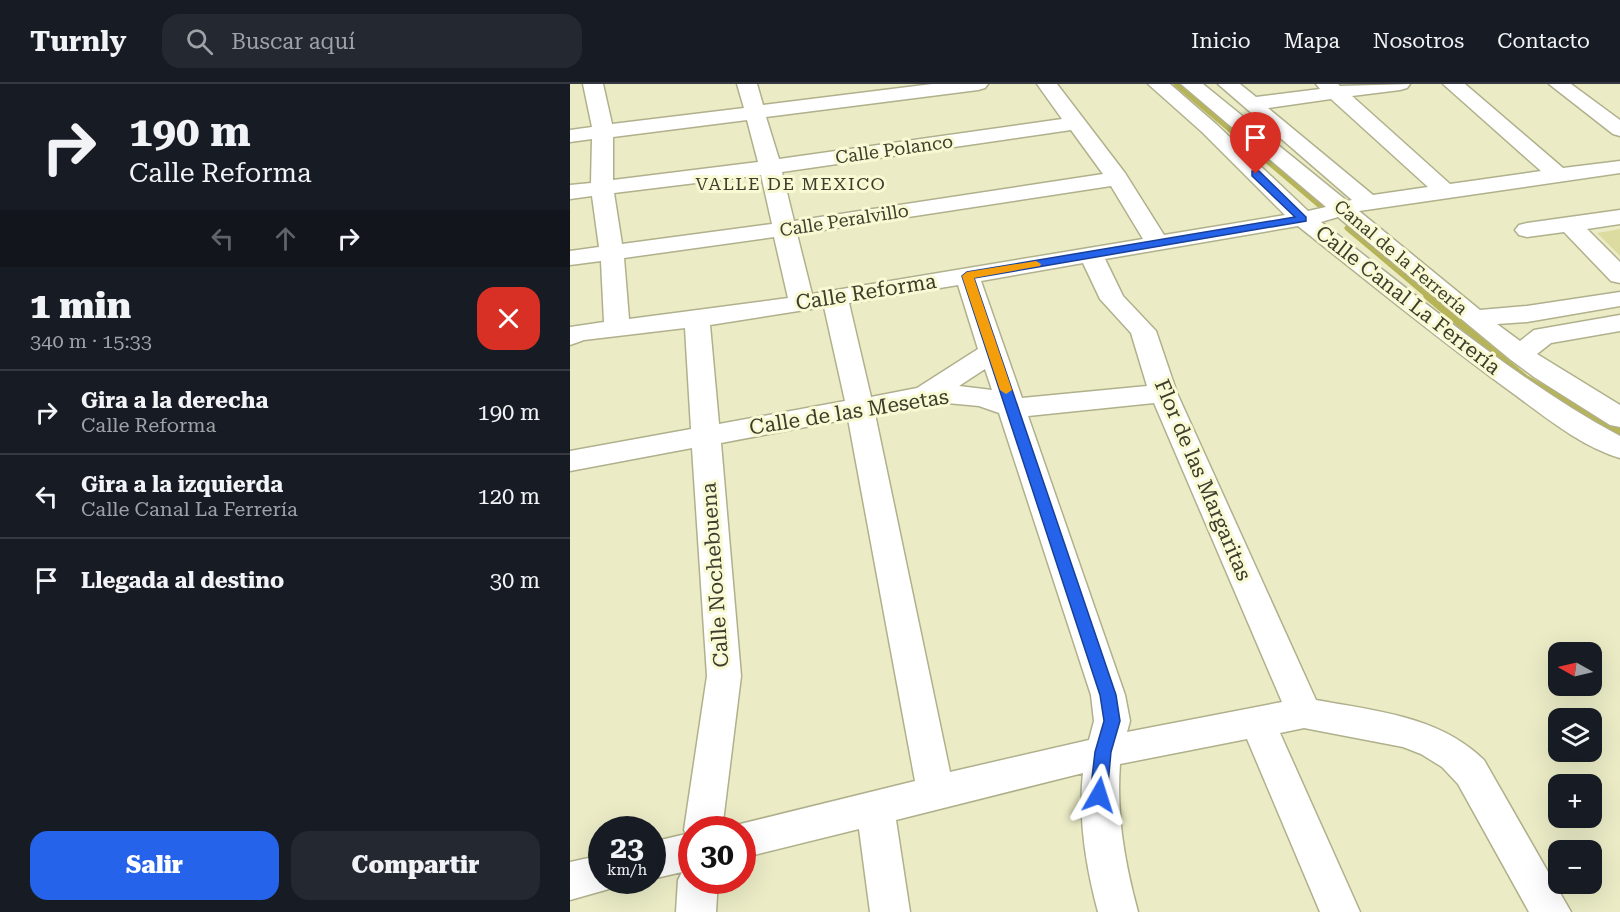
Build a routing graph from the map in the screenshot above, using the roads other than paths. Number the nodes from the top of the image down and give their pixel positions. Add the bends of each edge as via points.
1 (593, 84) edge
2 (747, 84) edge
3 (978, 84) edge
4 (1047, 84) edge
5 (1158, 84) edge
6 (1191, 84) edge
7 (1228, 84) edge
8 (1400, 84) edge
9 (1453, 84) edge
10 (1559, 84) edge
11 (1331, 88) edge
12 (1252, 104) junction
13 (754, 113) junction
14 (1076, 123) junction
15 (1620, 129) edge
16 (603, 131) junction
17 (570, 136) edge
18 (770, 167) junction
19 (1620, 167) edge
20 (1560, 177) junction
21 (1117, 178) junction
22 (602, 188) junction
23 (1445, 191) junction
24 (570, 192) edge
25 (1368, 202) junction
26 (1326, 214) junction
27 (1620, 217) edge
28 (1569, 224) junction
29 (785, 229) junction
30 (1527, 230) dead end
31 (1158, 244) junction
32 (612, 253) junction
33 (1091, 254) junction
34 (570, 258) edge
35 (967, 276) junction
36 (1620, 276) edge
37 (835, 298) junction
38 (801, 302) junction
39 (1616, 305) edge
40 (1475, 318) junction
41 (697, 319) junction
42 (1620, 323) edge
43 (617, 328) junction
44 (571, 337) edge
45 (993, 351) junction
46 (1520, 354) junction
47 (1163, 393) junction
48 (925, 396) junction
49 (1012, 408) junction
50 (860, 409) junction
51 (1620, 418) edge
52 (704, 436) junction
53 (1620, 448) edge
54 (570, 461) edge
55 (1304, 713) junction
56 (1257, 721) junction
57 (1103, 752) junction
58 (936, 793) junction
59 (875, 809) junction
60 (705, 816) edge
61 (756, 837) edge
62 (588, 877) edge
63 (570, 881) edge
64 (697, 894) edge
65 (696, 912) edge
66 (890, 912) edge
67 (1118, 912) edge
68 (1340, 912) edge
69 (1551, 912) edge

1 - 16 street
2 - 13 street
3 - 13 street
4 - 14 street
5 - 26 street, Calle Canal La Ferrería via 1209,128
6 - 26 street, Canal de la Ferrería
7 - 12 street
8 - 11 street
9 - 20 street
10 - 15 street
11 - 12 street
11 - 23 street
12 - 25 street
13 - 16 street
13 - 18 street
14 - 18 street, Calle Polanco
14 - 21 street
16 - 17 street
16 - 22 street
18 - 22 street, Calle Polanco
18 - 29 street
19 - 20 street, Calle Reforma
20 - 23 street, Calle Reforma
21 - 29 street, Calle Peralvillo
21 - 31 street
22 - 24 street, Calle Polanco
22 - 32 street
23 - 25 street, Calle Reforma
25 - 26 street, Calle Reforma
26 - 31 street, Calle Reforma
26 - 40 street, Canal de la Ferrería
26 - 53 street, Calle Canal La Ferrería via 1501,372 1572,423
27 - 28 street
28 - 30 street
28 - 36 street
29 - 32 street, Calle Peralvillo
29 - 38 street
31 - 33 street, Calle Reforma
32 - 34 street, Calle Peralvillo
32 - 43 street
33 - 35 street, Calle Reforma
33 - 47 street, Flor de las Margaritas via 1112,299 1143,332
35 - 37 street, Calle Reforma
35 - 45 street
37 - 38 street, Calle Reforma
37 - 50 street
38 - 41 street, Calle Reforma
39 - 40 street
40 - 46 street, Canal de la Ferrería
41 - 43 street, Calle Reforma
41 - 52 street, Calle Nochebuena
42 - 46 street via 1543,336
43 - 44 street, Calle Reforma
45 - 48 street
45 - 49 street
46 - 51 street, Canal de la Ferrería
47 - 49 street, Calle de las Mesetas
47 - 55 street, Flor de las Margaritas
48 - 49 street, Calle de las Mesetas via 983,397
48 - 50 street, Calle de las Mesetas
49 - 57 street via 1108,695 1112,721
50 - 52 street, Calle de las Mesetas
50 - 58 street
52 - 54 street, Calle de las Mesetas
52 - 60 street, Calle Nochebuena via 724,676
55 - 56 street
55 - 69 street via 1404,732 1455,756 1471,772
56 - 57 street
56 - 68 street
57 - 58 street
57 - 67 street via 1101,830
58 - 59 street
59 - 61 street
59 - 66 street
62 - 63 street
64 - 65 street

